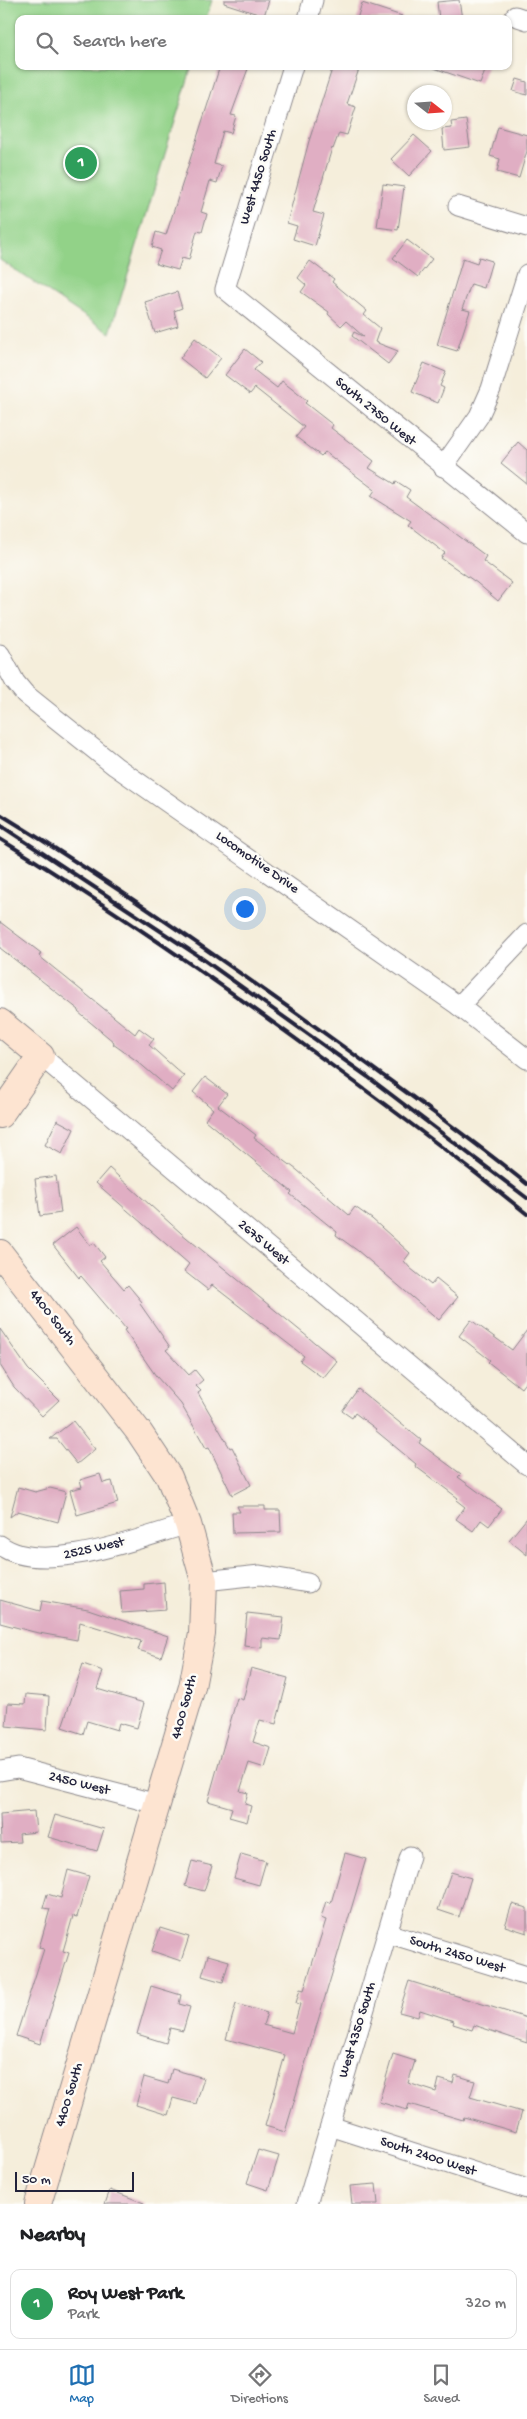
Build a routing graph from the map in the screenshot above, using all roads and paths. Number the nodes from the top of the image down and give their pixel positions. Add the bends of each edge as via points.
1 (313, 0) edge
2 (309, 15) edge
3 (292, 70) edge
4 (458, 206) dead end
5 (527, 228) edge
6 (527, 274) edge
7 (225, 289) joint
8 (442, 467) junction
9 (527, 533) edge
10 (0, 654) edge
11 (527, 934) edge
12 (459, 1006) junction
13 (0, 1022) edge
14 (40, 1056) junction
15 (527, 1059) edge
16 (0, 1115) edge
17 (0, 1253) edge
18 (527, 1465) edge
19 (188, 1524) junction
20 (0, 1545) edge
21 (204, 1581) junction
22 (308, 1583) dead end
23 (0, 1771) edge
24 (157, 1804) junction
25 (410, 1856) dead end
26 (387, 1933) junction
27 (527, 1976) edge
28 (330, 2126) junction
29 (527, 2189) edge
30 (38, 2204) edge
31 (306, 2204) edge

1 - 2 street
3 - 7 street, West 4450 South
4 - 5 street
6 - 8 street via 491,389 479,416
7 - 8 street, South 2750 West
8 - 9 street, South 2750 West
10 - 12 street, Locomotive Drive via 25,694 115,766
11 - 12 street
12 - 15 street, Locomotive Drive
13 - 14 street, 2675 West
14 - 16 street
14 - 18 street, 2675 West
17 - 19 street, 4400 South via 139,1432 169,1477
19 - 20 street, 2525 West via 80,1555 38,1558
19 - 21 street, 4400 South
21 - 22 street via 260,1576
21 - 24 street, 4400 South via 202,1634 192,1687
23 - 24 street, 2450 West via 18,1768
24 - 30 street, 4400 South
25 - 26 street, West 4350 South
26 - 27 street, South 2450 West
26 - 28 street, West 4350 South
28 - 29 street, South 2400 West
28 - 31 street, West 4350 South

